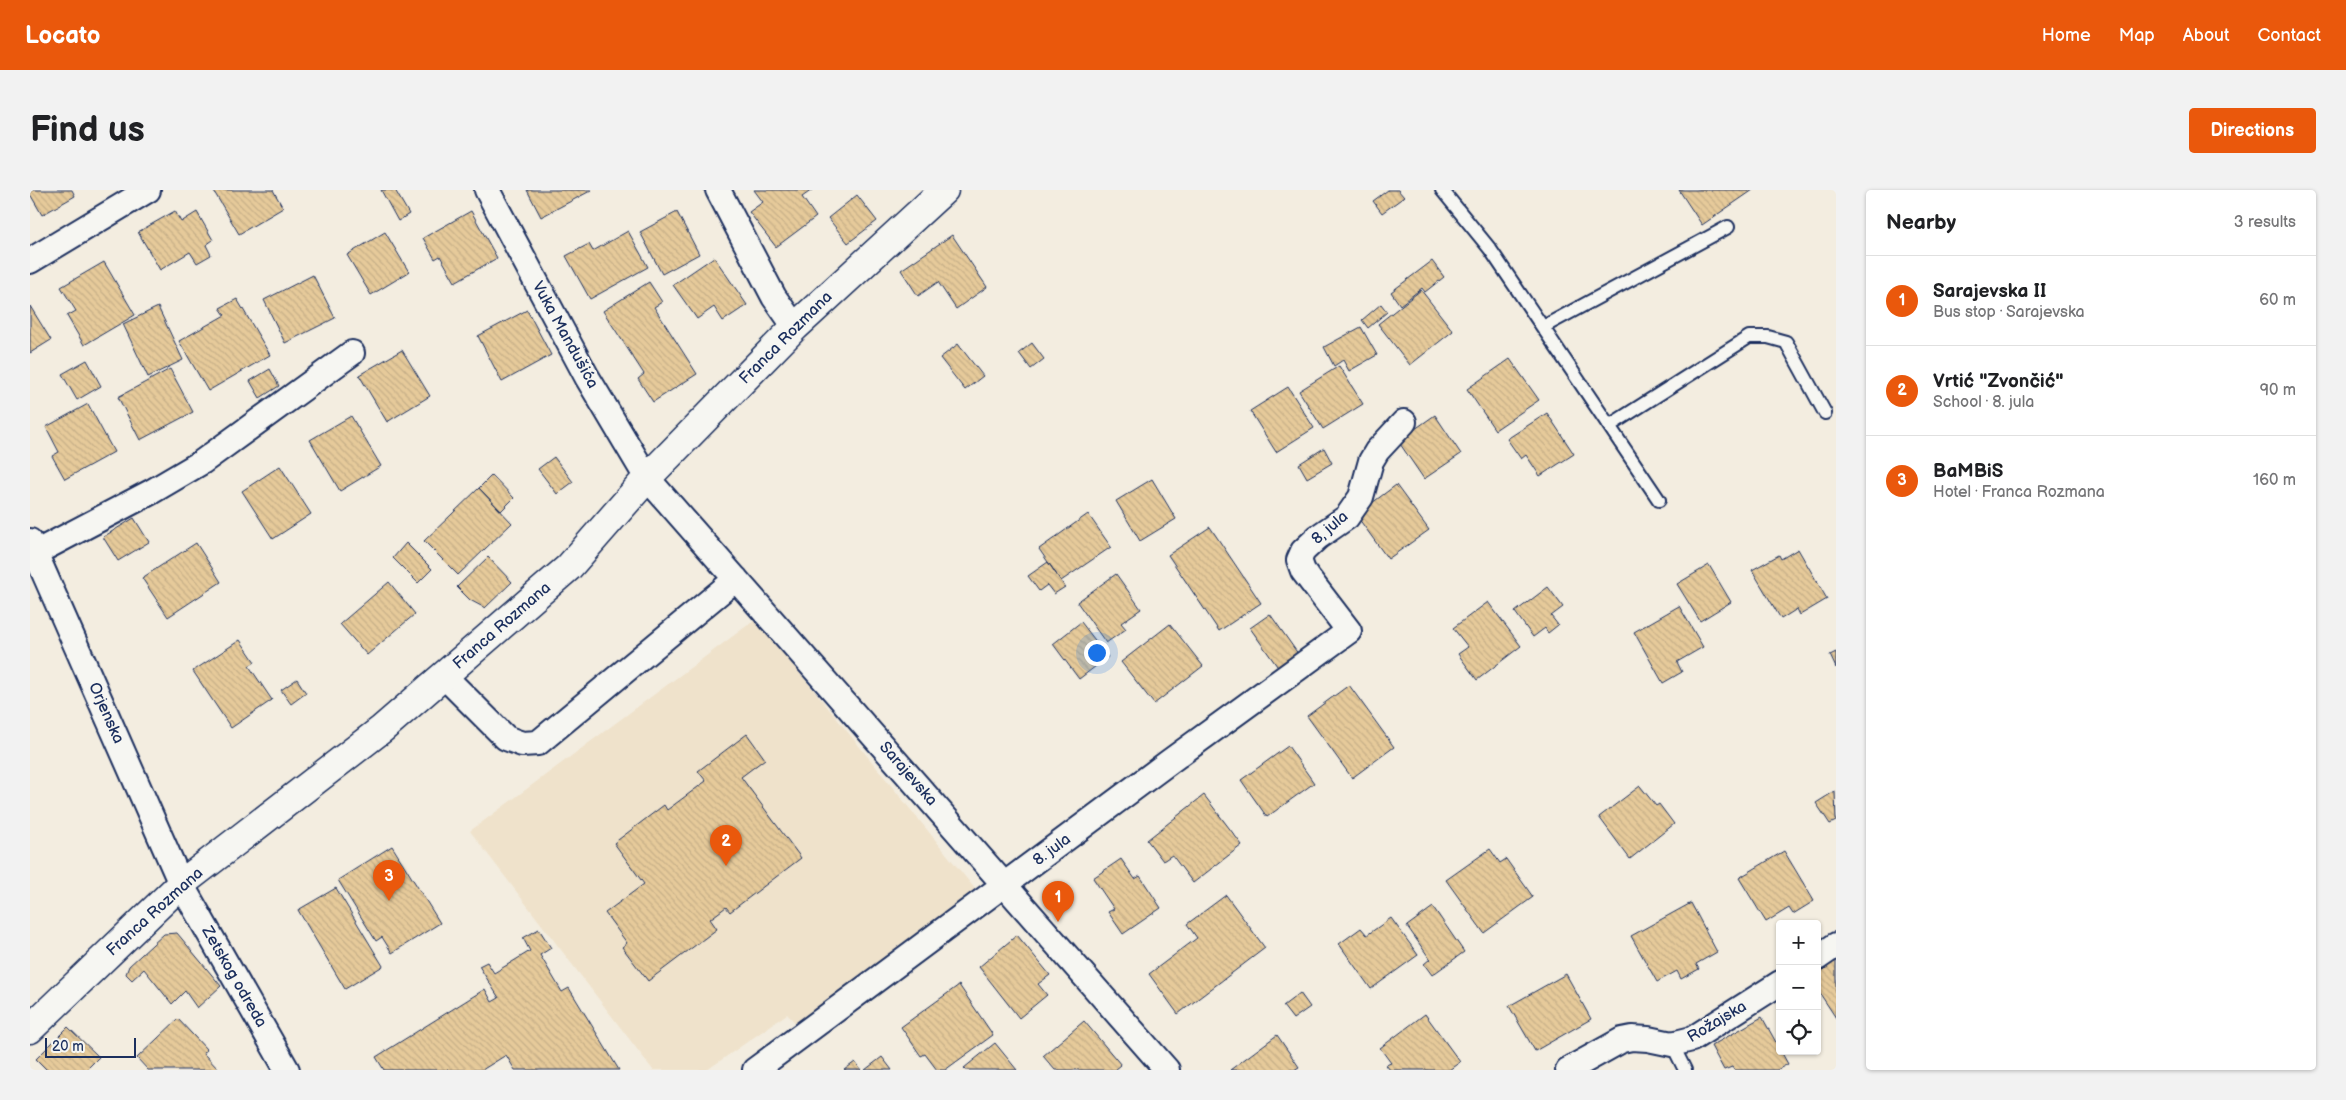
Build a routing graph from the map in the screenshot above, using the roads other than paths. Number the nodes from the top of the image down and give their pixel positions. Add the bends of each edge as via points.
1 (148, 190) edge
2 (487, 190) edge
3 (718, 190) edge
4 (944, 190) edge
5 (1442, 190) edge
6 (1728, 228) dead end
7 (30, 261) edge
8 (795, 327) junction
9 (1543, 327) junction
10 (352, 353) dead end
11 (1825, 413) dead end
12 (1404, 422) dead end
13 (1609, 426) junction
14 (647, 478) junction
15 (1659, 500) dead end
16 (33, 547) edge
17 (736, 579) junction
18 (1349, 632) joint
19 (444, 676) junction
20 (181, 884) junction
21 (1006, 884) junction
22 (1836, 945) edge
23 (1821, 955) edge
24 (1776, 986) edge
25 (30, 1029) edge
26 (1672, 1044) junction
27 (288, 1070) edge
28 (755, 1070) edge
29 (1167, 1070) edge
30 (1568, 1070) edge
31 (1685, 1070) edge

1 - 7 street
2 - 14 street, Vuka Mandušića via 587,377
3 - 8 street via 774,297
4 - 8 street, Franca Rozmana
5 - 9 lane via 1490,248
6 - 9 lane
8 - 14 street, Franca Rozmana
9 - 13 lane
10 - 16 street via 202,462 151,492
11 - 13 lane via 1786,342 1768,337 1749,337
12 - 18 street, 8, jula via 1377,451 1361,497 1346,517 1318,537 1303,551 1299,560 1302,571
13 - 15 lane
14 - 17 street, Sarajevska
14 - 19 street, Franca Rozmana via 569,566
16 - 20 street, Orjenska
17 - 19 street via 538,743 522,744 506,738
17 - 21 street, Sarajevska
18 - 21 street, 8. jula
19 - 20 street, Franca Rozmana via 382,729
20 - 25 street, Franca Rozmana
20 - 27 street, Zetskog odreda
21 - 28 street, 8. jula
21 - 29 street, Sarajevska
22 - 23 street
24 - 26 street, Rožajska via 1692,1039
26 - 30 street, Rožajska via 1648,1039 1622,1040
26 - 31 lane

